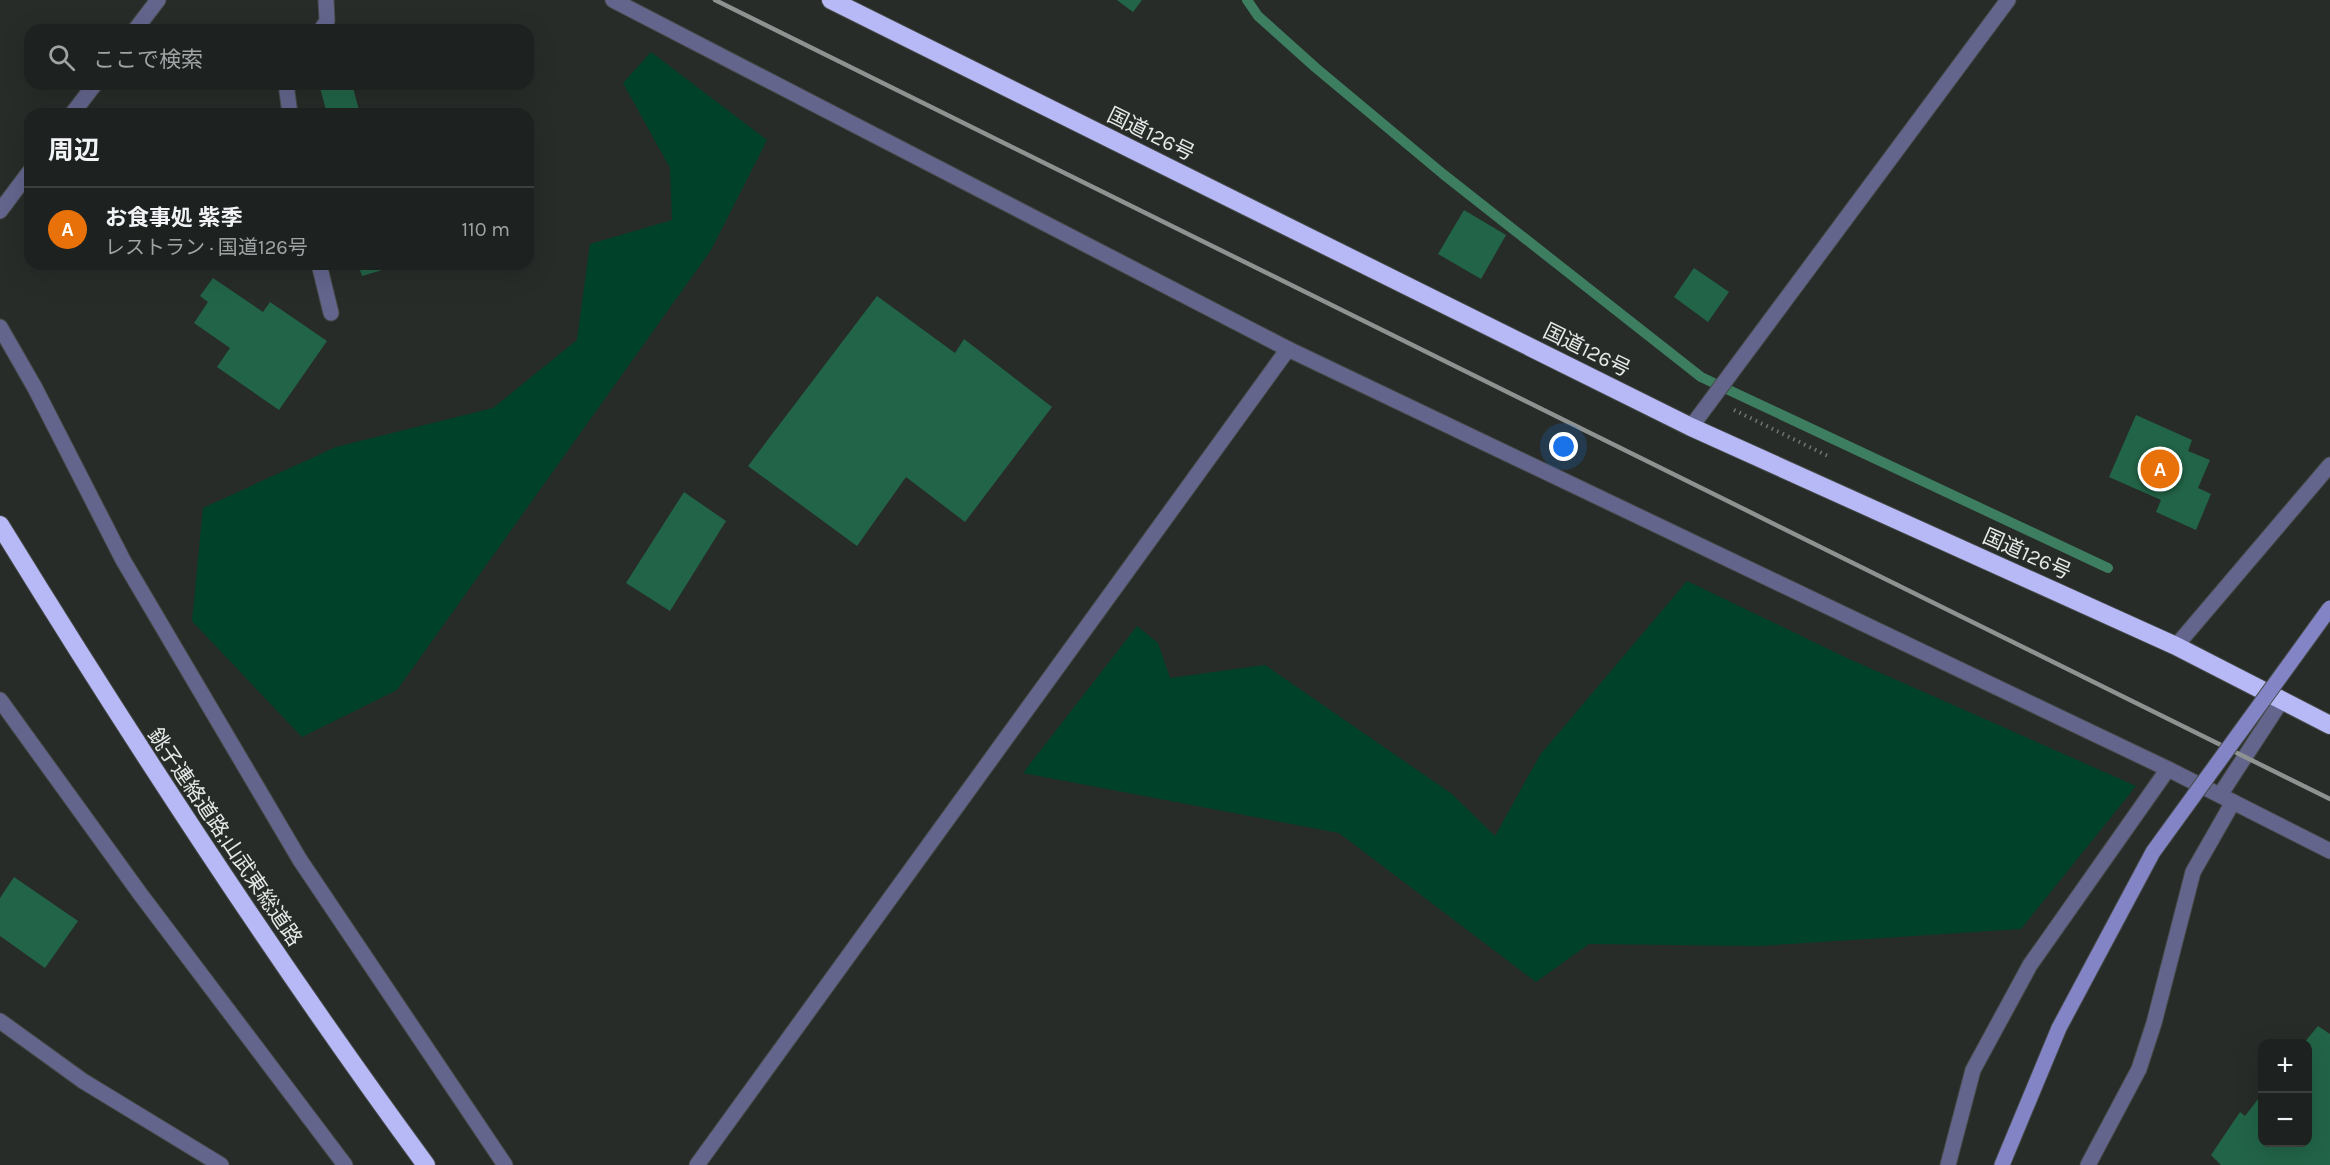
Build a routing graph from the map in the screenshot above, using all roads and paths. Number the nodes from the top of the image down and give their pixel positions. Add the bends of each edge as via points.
1 (158, 0) edge
2 (326, 0) edge
3 (612, 0) edge
4 (831, 0) edge
5 (2008, 0) edge
6 (140, 24) edge
7 (325, 24) edge
8 (90, 90) edge
9 (287, 90) edge
10 (77, 108) edge
11 (289, 108) edge
12 (24, 179) edge
13 (0, 211) edge
14 (321, 270) edge
15 (332, 313) dead end
16 (0, 327) edge
17 (1288, 349) junction
18 (1691, 427) junction
19 (2330, 465) edge
20 (0, 525) edge
21 (2330, 608) edge
22 (2176, 646) junction
23 (0, 700) edge
24 (2282, 700) junction
25 (2330, 725) edge
26 (2168, 769) junction
27 (2227, 799) junction
28 (2330, 851) edge
29 (0, 1021) edge
30 (221, 1165) edge
31 (345, 1165) edge
32 (426, 1165) edge
33 (505, 1165) edge
34 (697, 1165) edge
35 (1948, 1165) edge
36 (2002, 1165) edge
37 (2088, 1165) edge

1 - 6 street
2 - 7 street
3 - 17 street
4 - 18 highway, 国道126号
5 - 18 street
8 - 10 street
9 - 11 street
12 - 13 street
14 - 15 street
16 - 33 street via 123,560 294,849
17 - 26 street
17 - 34 street
18 - 22 highway, 国道126号
19 - 22 street
20 - 32 highway, 銚子連絡道路;山武東総道路 via 244,908
21 - 36 street, bridge via 2153,852 2059,1028
22 - 24 highway, 国道126号
23 - 31 street
24 - 25 highway, 国道126号
24 - 27 street
26 - 27 street
26 - 35 street via 2030,965 1973,1070
27 - 28 street
27 - 37 street via 2193,872 2139,1069
29 - 30 street via 83,1081

